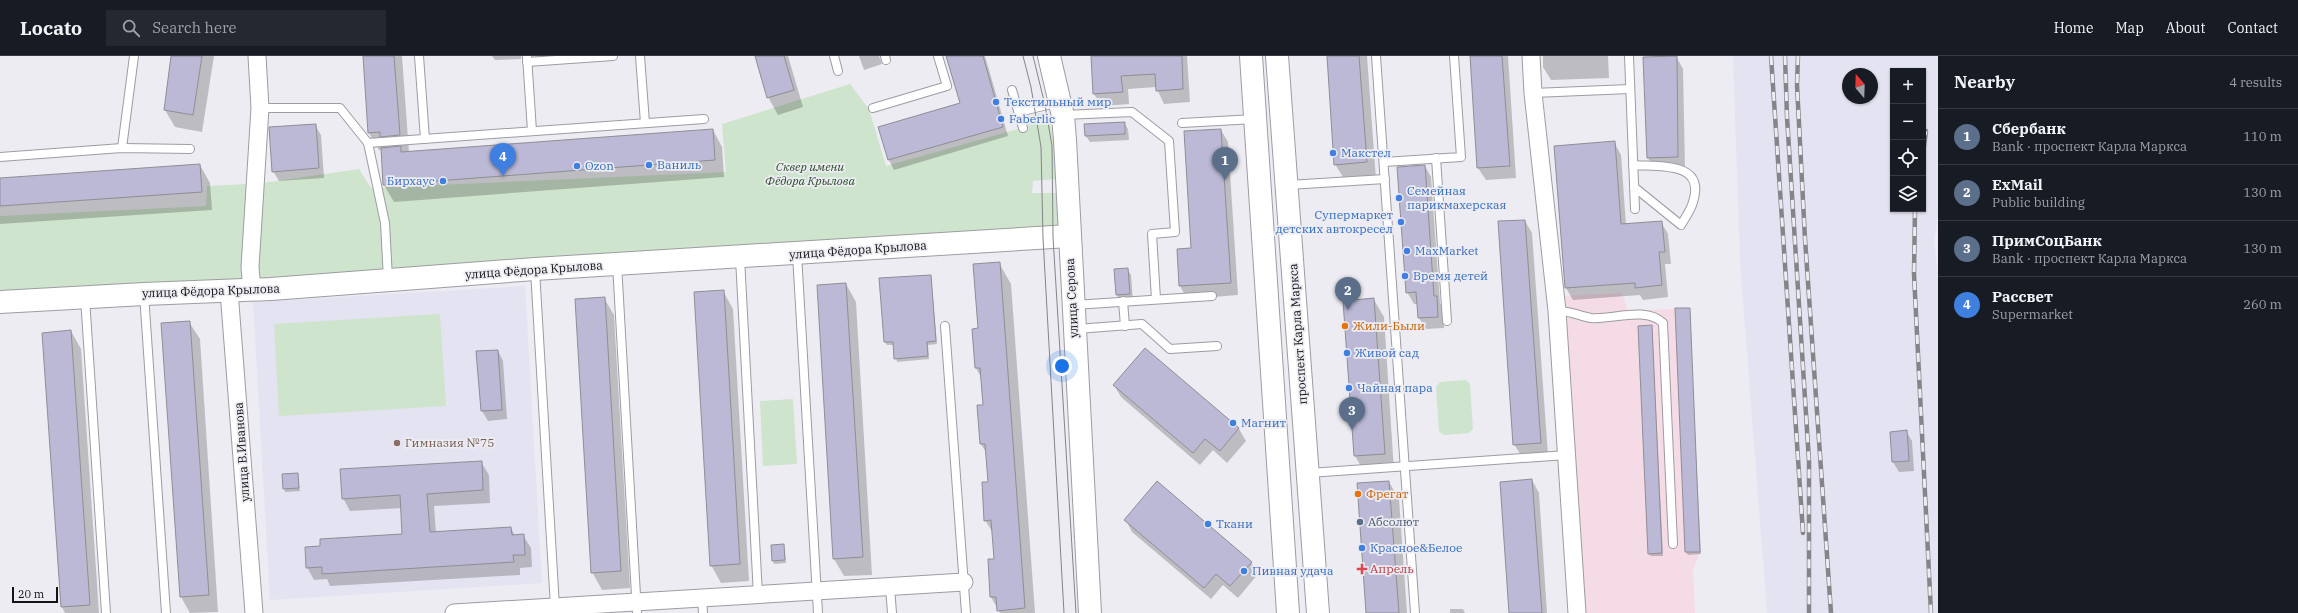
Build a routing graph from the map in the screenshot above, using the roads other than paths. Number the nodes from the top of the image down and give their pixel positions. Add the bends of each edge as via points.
1 (134, 56) edge
2 (257, 56) edge
3 (419, 56) edge
4 (613, 56) edge
5 (640, 56) edge
6 (834, 56) edge
7 (938, 56) edge
8 (1049, 56) edge
9 (1251, 56) edge
10 (1278, 56) edge
11 (1376, 56) edge
12 (1454, 56) edge
13 (1531, 56) edge
14 (1629, 56) edge
15 (527, 59) edge
16 (838, 71) dead end
17 (1630, 89) junction
18 (1012, 90) dead end
19 (1533, 92) junction
20 (260, 108) junction
21 (873, 108) dead end
22 (1061, 109) junction
23 (1019, 112) junction
24 (1282, 116) junction
25 (1255, 118) junction
26 (704, 119) dead end
27 (645, 123) junction
28 (1182, 123) dead end
29 (1023, 128) dead end
30 (532, 131) junction
31 (425, 139) junction
32 (368, 144) junction
33 (122, 148) junction
34 (190, 149) dead end
35 (0, 157) edge
36 (1436, 158) junction
37 (1384, 162) junction
38 (1633, 165) junction
39 (1385, 179) junction
40 (1287, 186) junction
41 (1634, 187) junction
42 (1635, 209) dead end
43 (1069, 236) junction
44 (797, 253) junction
45 (740, 257) junction
46 (617, 264) junction
47 (535, 269) junction
48 (389, 282) junction
49 (252, 290) junction
50 (229, 291) junction
51 (144, 294) junction
52 (1212, 296) dead end
53 (85, 297) junction
54 (1156, 299) junction
55 (1124, 301) junction
56 (0, 302) edge
57 (1073, 305) junction
58 (1557, 311) junction
59 (1447, 321) dead end
60 (945, 326) dead end
61 (1125, 326) junction
62 (1074, 329) junction
63 (1217, 346) dead end
64 (1567, 455) junction
65 (1405, 466) junction
66 (1308, 473) junction
67 (1672, 544) dead end
68 (964, 582) junction
69 (890, 587) junction
70 (817, 591) junction
71 (758, 595) junction
72 (702, 606) edge
73 (555, 607) junction
74 (637, 608) edge
75 (572, 610) edge
76 (106, 613) edge
77 (166, 613) edge
78 (254, 613) edge
79 (454, 613) edge
80 (818, 613) edge
81 (892, 613) edge
82 (966, 613) edge
83 (1090, 613) edge
84 (1288, 613) edge
85 (1318, 613) edge
86 (1415, 613) edge
87 (1577, 613) edge

1 - 33 lane
2 - 20 street
3 - 31 lane
4 - 15 lane
5 - 27 lane
6 - 16 lane
7 - 21 lane via 947,86
8 - 22 street, улица Серова
9 - 25 street
10 - 24 street, проспект Карла Маркса
11 - 37 lane
12 - 36 lane via 1461,157
13 - 19 street
14 - 17 lane
15 - 30 lane
17 - 19 lane
17 - 38 lane
18 - 23 lane
19 - 58 street
20 - 32 lane via 340,108
20 - 49 street via 250,267
22 - 23 lane
22 - 43 street, улица Серова via 1068,177
22 - 54 lane via 1132,112 1169,141 1175,232 1152,234
23 - 29 lane
24 - 25 street
24 - 40 street, проспект Карла Маркса
25 - 28 lane
25 - 84 street
26 - 27 lane
27 - 30 lane
30 - 31 lane
31 - 32 lane
32 - 48 lane via 385,223
33 - 34 lane
33 - 35 lane
36 - 37 lane
36 - 59 lane
37 - 39 lane
38 - 41 lane
38 - 41 lane via 1680,168 1689,173 1695,186 1693,202 1681,224
39 - 40 lane
39 - 65 lane
40 - 66 street, проспект Карла Маркса
41 - 42 lane
43 - 44 street, улица Фёдора Крылова
43 - 57 street, улица Серова
44 - 45 street, улица Фёдора Крылова
44 - 70 lane
45 - 46 street, улица Фёдора Крылова
45 - 71 lane
46 - 47 street, улица Фёдора Крылова
46 - 74 lane
47 - 48 street, улица Фёдора Крылова
47 - 73 lane
48 - 49 street, улица Фёдора Крылова
49 - 50 street, улица Фёдора Крылова
50 - 51 street, улица Фёдора Крылова
50 - 78 street, улица В.Иванова
51 - 53 street, улица Фёдора Крылова
51 - 77 lane
52 - 54 lane
53 - 56 street, улица Фёдора Крылова
53 - 76 lane
54 - 55 lane
55 - 57 lane
55 - 61 lane
57 - 62 street, улица Серова
58 - 64 street
58 - 67 lane via 1591,318 1646,315 1658,318 1663,323
60 - 68 lane
61 - 62 lane
61 - 63 lane via 1142,324 1170,349
62 - 83 street, улица Серова
64 - 65 lane
64 - 87 street
65 - 66 lane
65 - 86 lane
66 - 85 street, проспект Карла Маркса
68 - 69 street
68 - 82 lane
69 - 70 street
69 - 81 lane
70 - 71 street
70 - 80 lane
71 - 72 street
72 - 74 street
73 - 75 street
73 - 79 street
74 - 75 street

